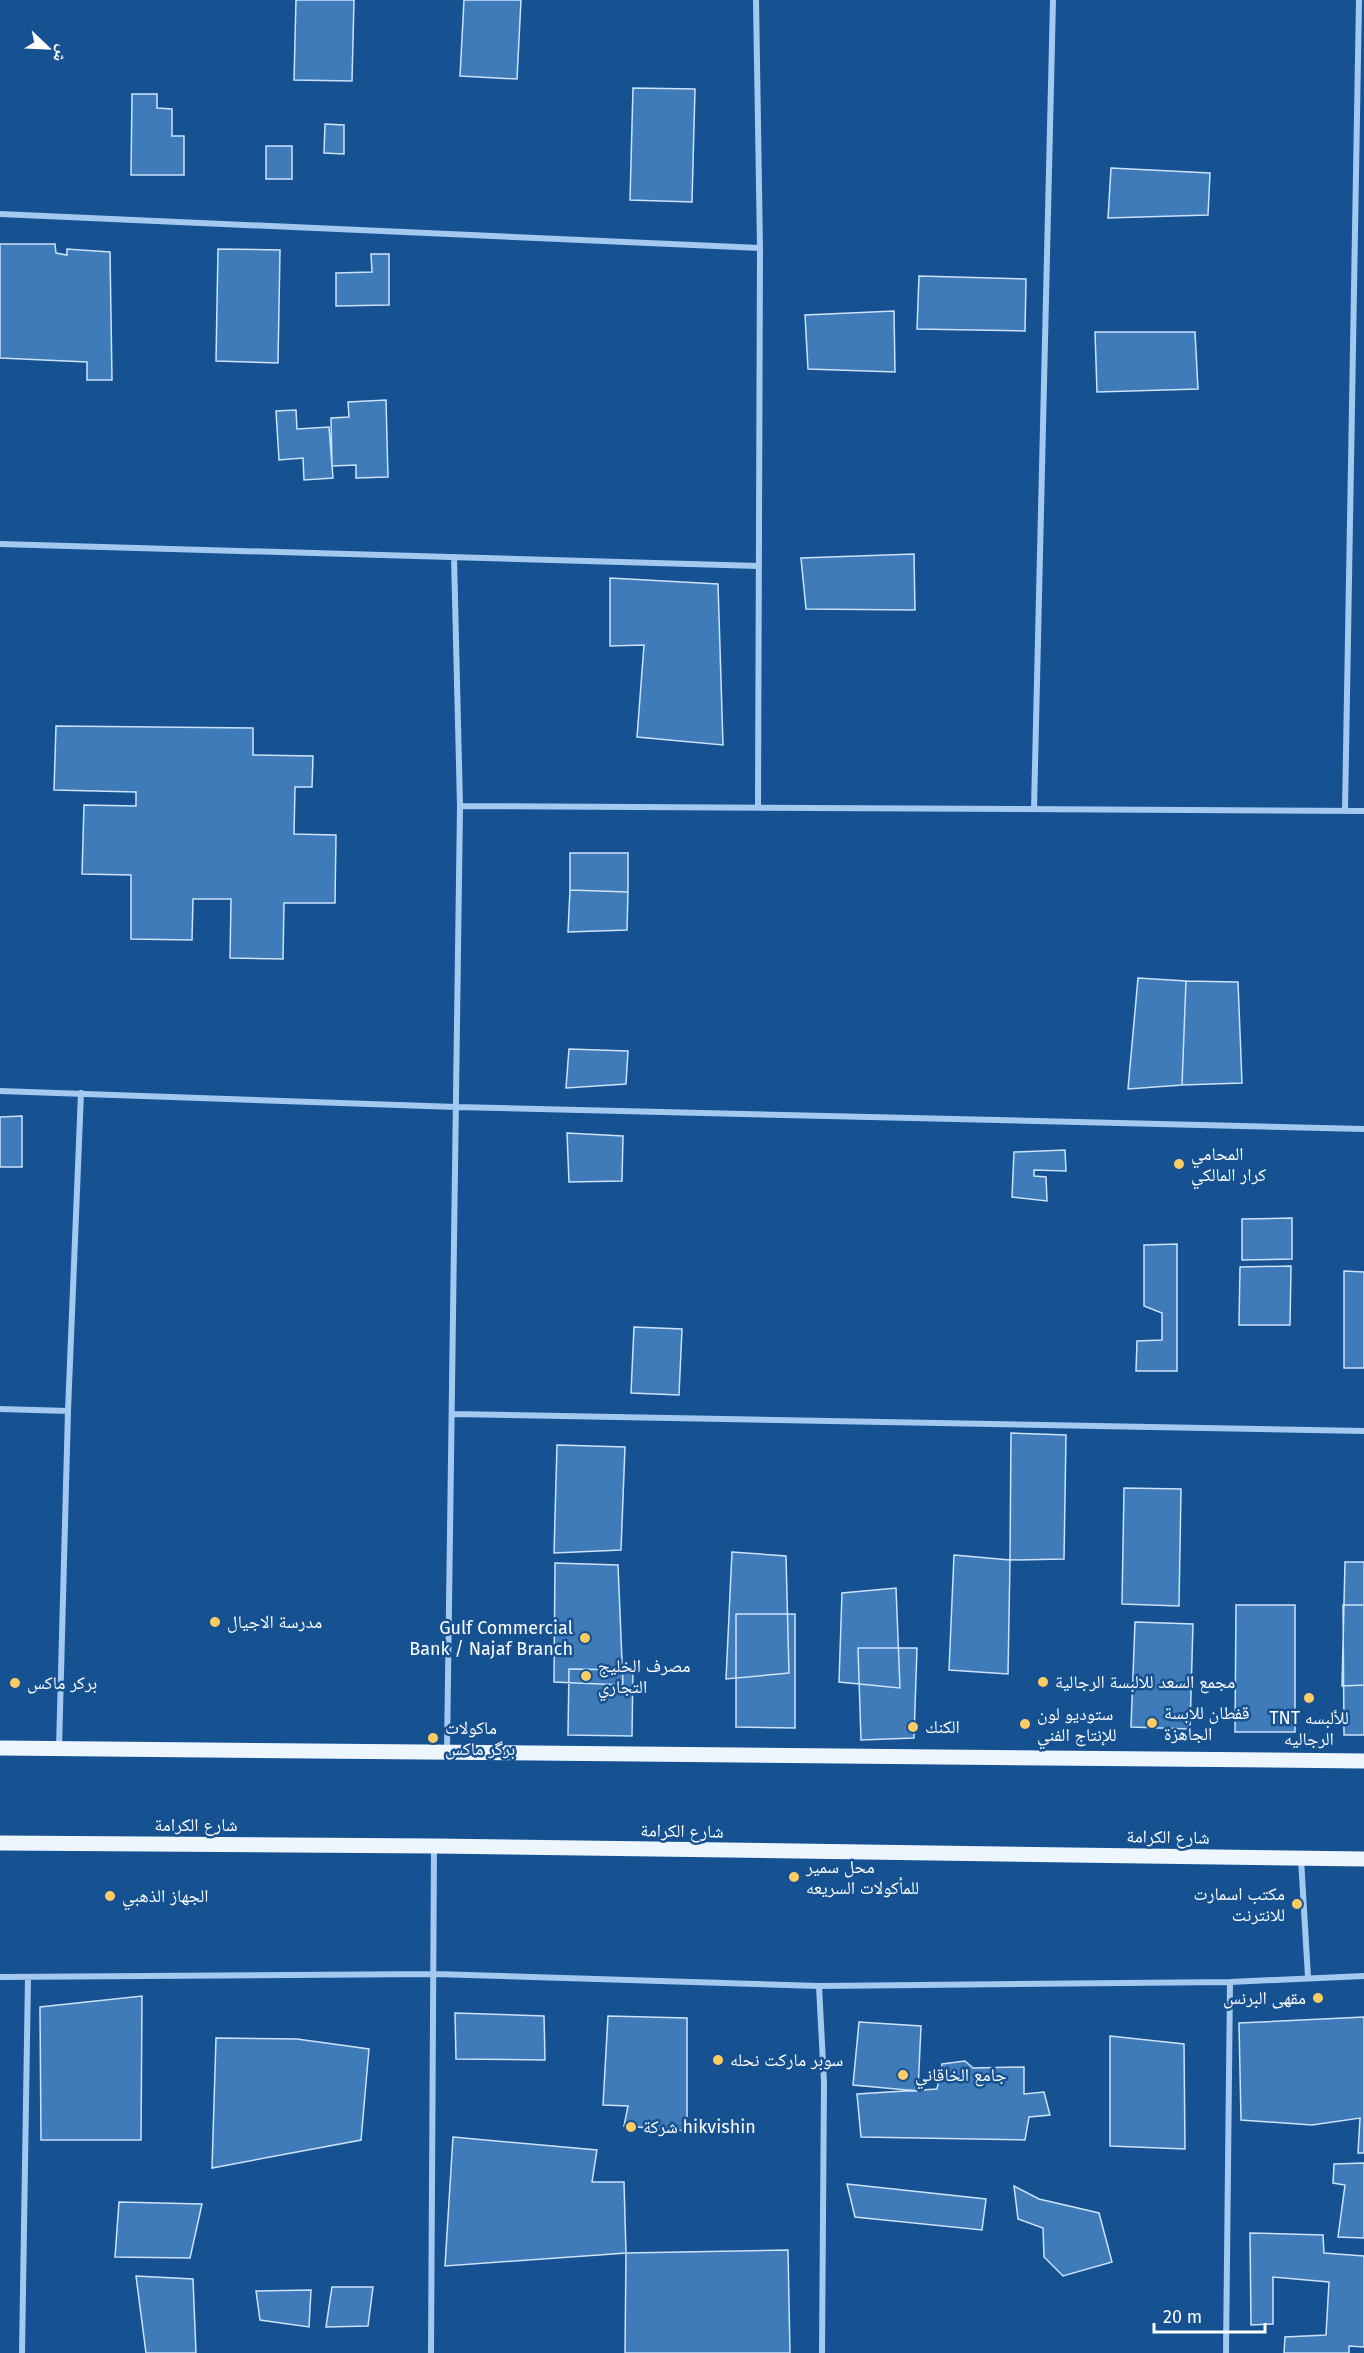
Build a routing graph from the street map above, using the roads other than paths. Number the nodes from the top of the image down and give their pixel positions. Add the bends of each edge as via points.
1 (756, 0) edge
2 (1053, 0) edge
3 (1359, 0) edge
4 (0, 214) edge
5 (760, 248) junction
6 (0, 544) edge
7 (454, 557) junction
8 (759, 566) junction
9 (460, 806) junction
10 (758, 807) junction
11 (1034, 809) junction
12 (1346, 811) junction
13 (1364, 811) edge
14 (0, 1090) edge
15 (81, 1093) junction
16 (456, 1107) junction
17 (1364, 1129) edge
18 (0, 1409) edge
19 (68, 1411) junction
20 (452, 1413) junction
21 (1364, 1431) edge
22 (0, 1748) edge
23 (59, 1748) junction
24 (447, 1751) junction
25 (1364, 1761) edge
26 (0, 1843) edge
27 (434, 1846) junction
28 (1301, 1859) junction
29 (1364, 1859) edge
30 (434, 1974) junction
31 (1364, 1976) edge
32 (0, 1977) edge
33 (28, 1977) junction
34 (1308, 1977) junction
35 (1230, 1982) junction
36 (819, 1986) junction
37 (22, 2353) edge
38 (431, 2353) edge
39 (822, 2353) edge
40 (1226, 2353) edge

1 - 5 street
2 - 11 street
3 - 12 street
4 - 5 street
5 - 8 street
6 - 7 street
7 - 8 street
7 - 9 street
8 - 10 street
9 - 10 street
9 - 16 street
10 - 11 street
11 - 12 street
12 - 13 street
14 - 15 street
15 - 16 street
15 - 19 street
16 - 17 street
16 - 20 street
18 - 19 street
19 - 23 street
20 - 21 street
20 - 24 street
22 - 23 main road
23 - 24 main road
24 - 25 main road
26 - 27 main road, شارع الكرامة
27 - 28 main road, شارع الكرامة
27 - 30 street
28 - 29 main road, شارع الكرامة
28 - 34 street
30 - 33 street
30 - 36 street
30 - 38 street
31 - 34 street
32 - 33 street
33 - 37 street
34 - 35 street
35 - 36 street
35 - 40 street
36 - 39 street via 824,2082

